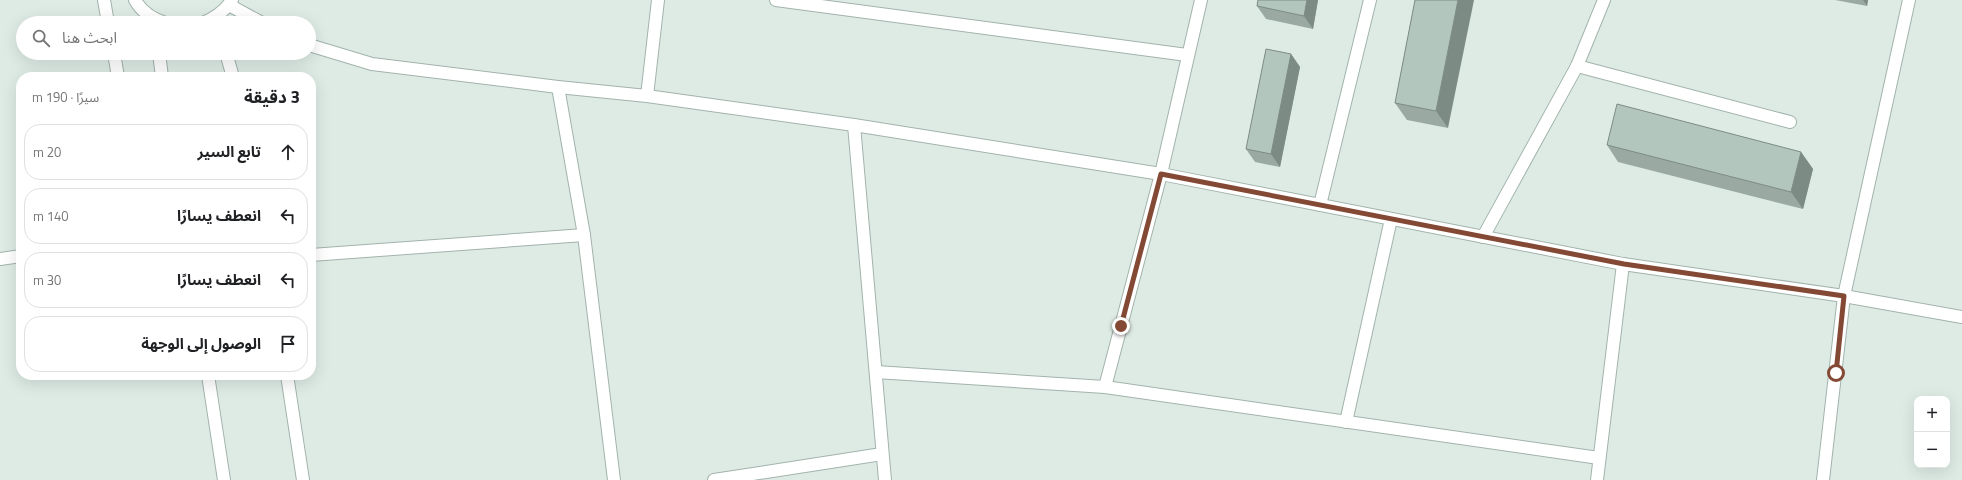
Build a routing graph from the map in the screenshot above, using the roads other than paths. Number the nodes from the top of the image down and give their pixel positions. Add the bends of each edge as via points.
1 (104, 0) edge
2 (135, 0) edge
3 (658, 0) edge
4 (776, 0) edge
5 (1201, 0) edge
6 (1370, 0) edge
7 (1604, 0) edge
8 (1909, 0) edge
9 (230, 3) edge
10 (107, 16) edge
11 (150, 16) edge
12 (219, 16) edge
13 (251, 16) edge
14 (316, 47) edge
15 (1187, 55) junction
16 (115, 60) edge
17 (160, 60) edge
18 (228, 60) edge
19 (1577, 66) junction
20 (117, 72) edge
21 (161, 72) edge
22 (232, 72) edge
23 (558, 87) junction
24 (647, 96) junction
25 (1790, 122) dead end
26 (854, 125) junction
27 (1161, 174) junction
28 (1320, 205) junction
29 (1391, 219) junction
30 (584, 235) junction
31 (1483, 237) junction
32 (316, 255) edge
33 (16, 257) edge
34 (0, 259) edge
35 (1624, 264) junction
36 (1844, 296) junction
37 (1962, 317) edge
38 (876, 372) junction
39 (209, 380) edge
40 (288, 380) edge
41 (1104, 388) junction
42 (1346, 422) junction
43 (882, 454) junction
44 (1599, 458) junction
45 (224, 480) edge
46 (303, 480) edge
47 (614, 480) edge
48 (714, 480) edge
49 (885, 480) edge
50 (1597, 480) edge
51 (1823, 480) edge

1 - 10 street
2 - 11 street
3 - 24 street
4 - 15 street
5 - 15 street
6 - 28 street
7 - 19 street
8 - 36 street
9 - 12 street
9 - 13 street
14 - 23 street via 372,64
15 - 27 street
16 - 20 street
17 - 21 street
18 - 22 street
19 - 25 street
19 - 31 street
23 - 24 street
23 - 30 street
24 - 26 street
26 - 27 street
26 - 38 street
27 - 28 street
27 - 41 street
28 - 29 street
29 - 31 street
29 - 42 street
30 - 32 street
30 - 47 street
31 - 35 street
33 - 34 street
35 - 36 street
35 - 44 street
36 - 37 street
36 - 51 street
38 - 41 street
38 - 43 street
39 - 45 street
40 - 46 street
41 - 42 street
42 - 44 street
43 - 48 street
43 - 49 street
44 - 50 street

